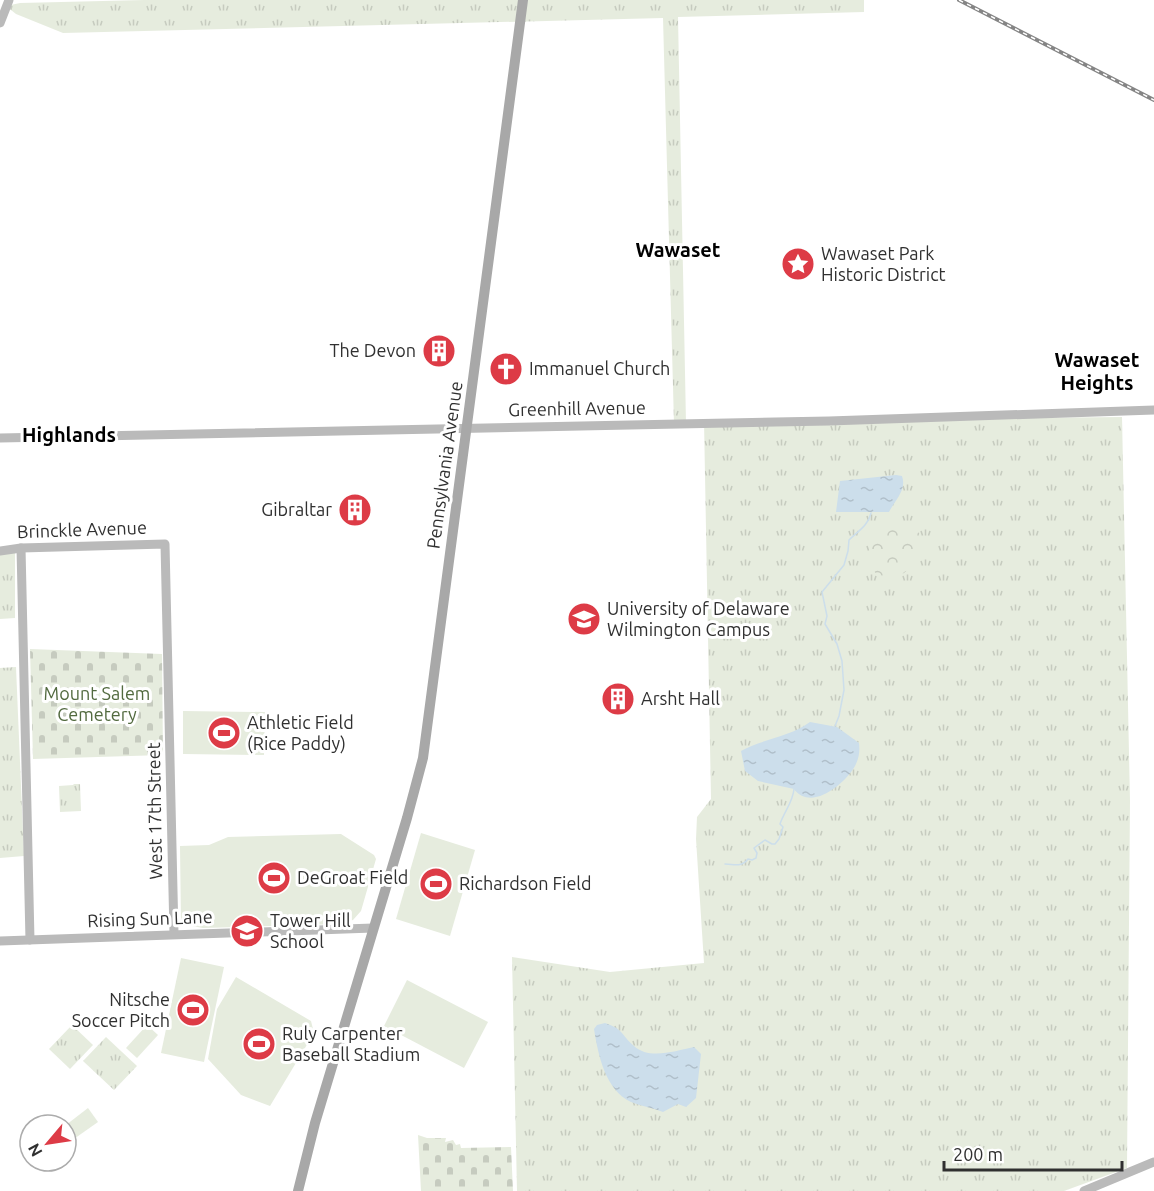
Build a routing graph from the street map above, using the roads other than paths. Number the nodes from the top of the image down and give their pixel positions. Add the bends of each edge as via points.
1 (9, 0) edge
2 (523, 0) edge
3 (0, 23) edge
4 (1154, 410) edge
5 (467, 427) junction
6 (0, 438) edge
7 (165, 544) joint
8 (21, 548) junction
9 (0, 551) edge
10 (373, 928) junction
11 (174, 934) junction
12 (30, 940) junction
13 (0, 941) edge
14 (1154, 1162) edge
15 (298, 1191) edge
16 (1084, 1191) edge

1 - 3 street
2 - 5 main road, Pennsylvania Avenue
4 - 5 street, Greenhill Avenue
5 - 6 street, Greenhill Avenue
5 - 10 main road, Pennsylvania Avenue via 423,759
7 - 8 street, Brinckle Avenue
7 - 11 street, West 17th Street
8 - 9 street, Brinckle Avenue
8 - 12 street
10 - 11 street, Rising Sun Lane
10 - 15 main road, Pennsylvania Avenue
11 - 12 street, Rising Sun Lane
12 - 13 street, Rising Sun Lane
14 - 16 street

